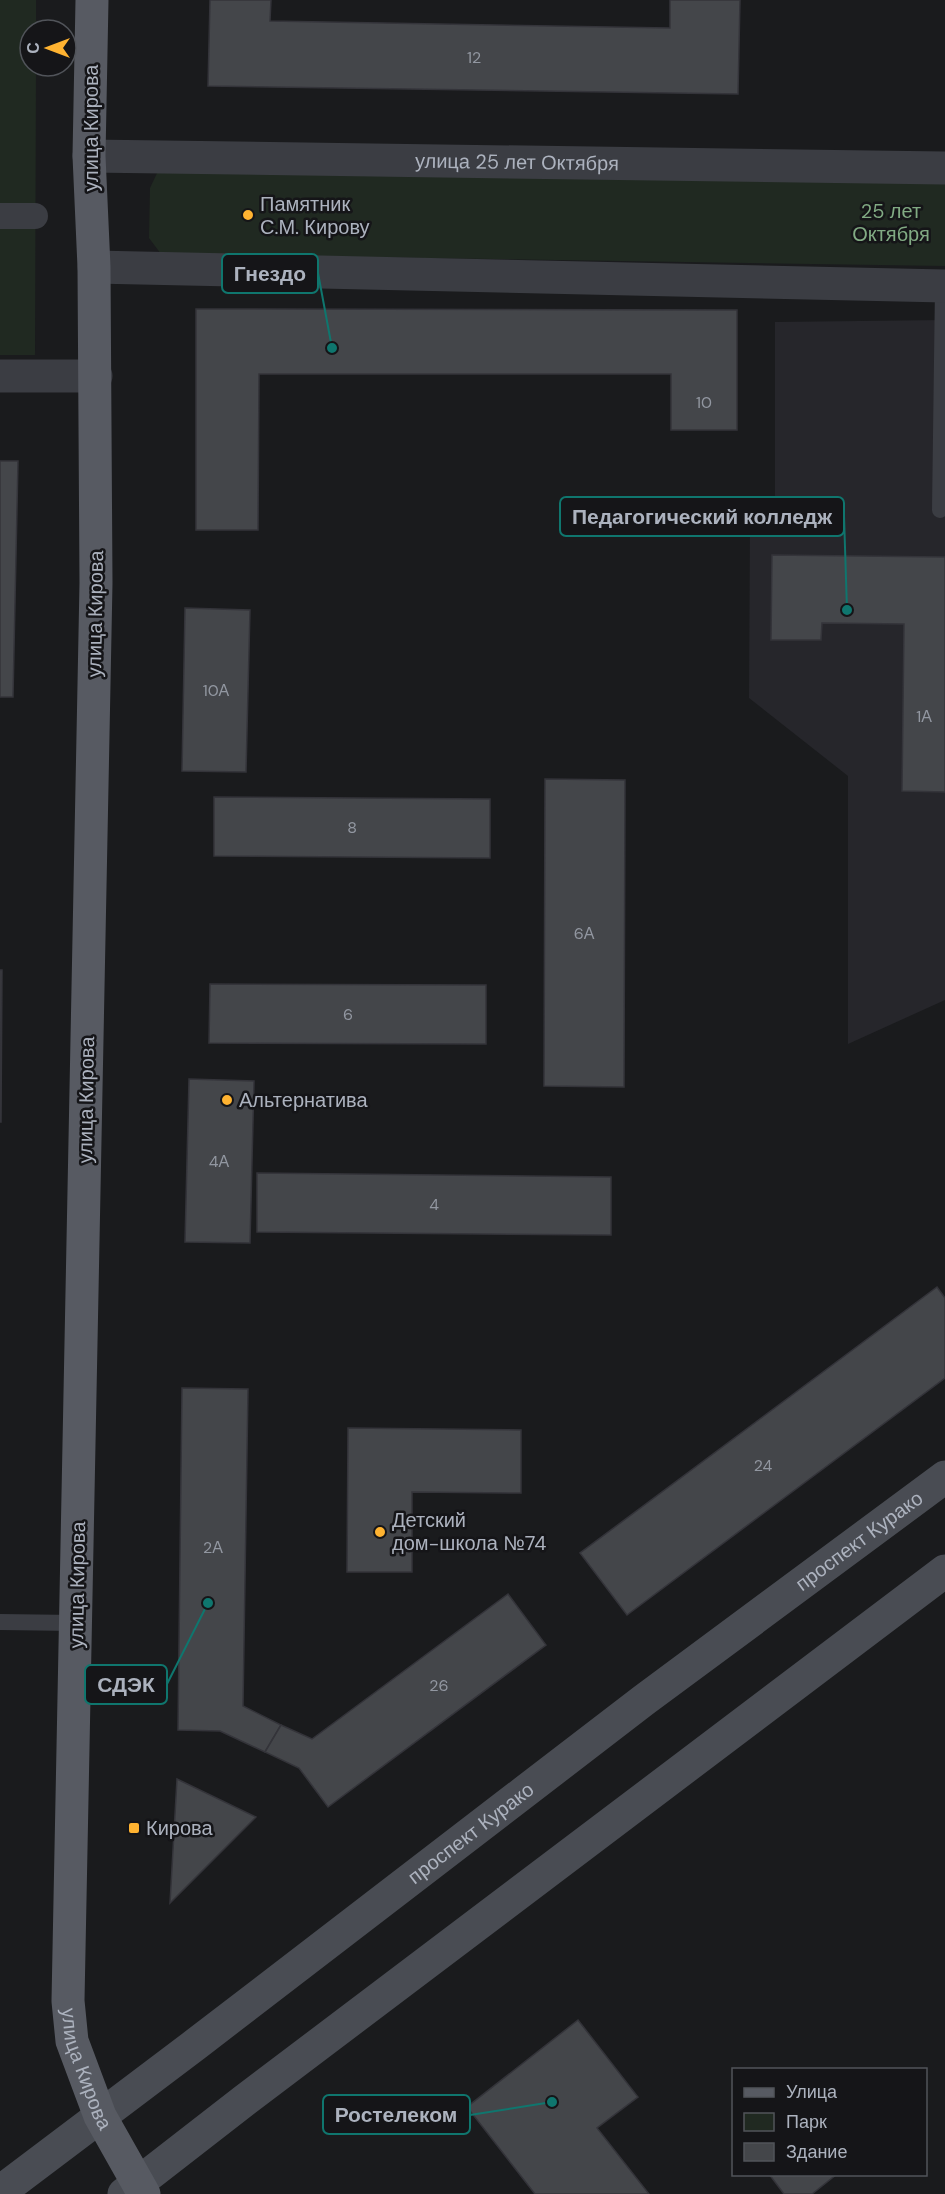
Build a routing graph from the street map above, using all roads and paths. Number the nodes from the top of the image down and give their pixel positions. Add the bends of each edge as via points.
1 (92, 0) edge
2 (89, 156) junction
3 (945, 168) edge
4 (0, 216) edge
5 (35, 216) dead end
6 (94, 267) junction
7 (944, 286) edge
8 (0, 376) edge
9 (96, 376) junction
10 (940, 510) dead end
11 (945, 1477) edge
12 (945, 1571) edge
13 (0, 1622) edge
14 (76, 1623) junction
15 (100, 2116) junction
16 (135, 2191) edge
17 (0, 2192) edge

1 - 2 main road, улица Кирова
2 - 3 street, улица 25 лет Октября
2 - 6 main road, улица Кирова
4 - 5 street
6 - 7 street
6 - 9 main road, улица Кирова
7 - 10 lane
8 - 9 street
9 - 14 main road, улица Кирова via 96,583
11 - 15 main road, проспект Курако via 644,1700
12 - 16 main road via 254,2093
13 - 14 lane
14 - 15 main road, улица Кирова via 68,2001 72,2041
15 - 16 main road, улица Кирова
15 - 17 main road, проспект Курако

